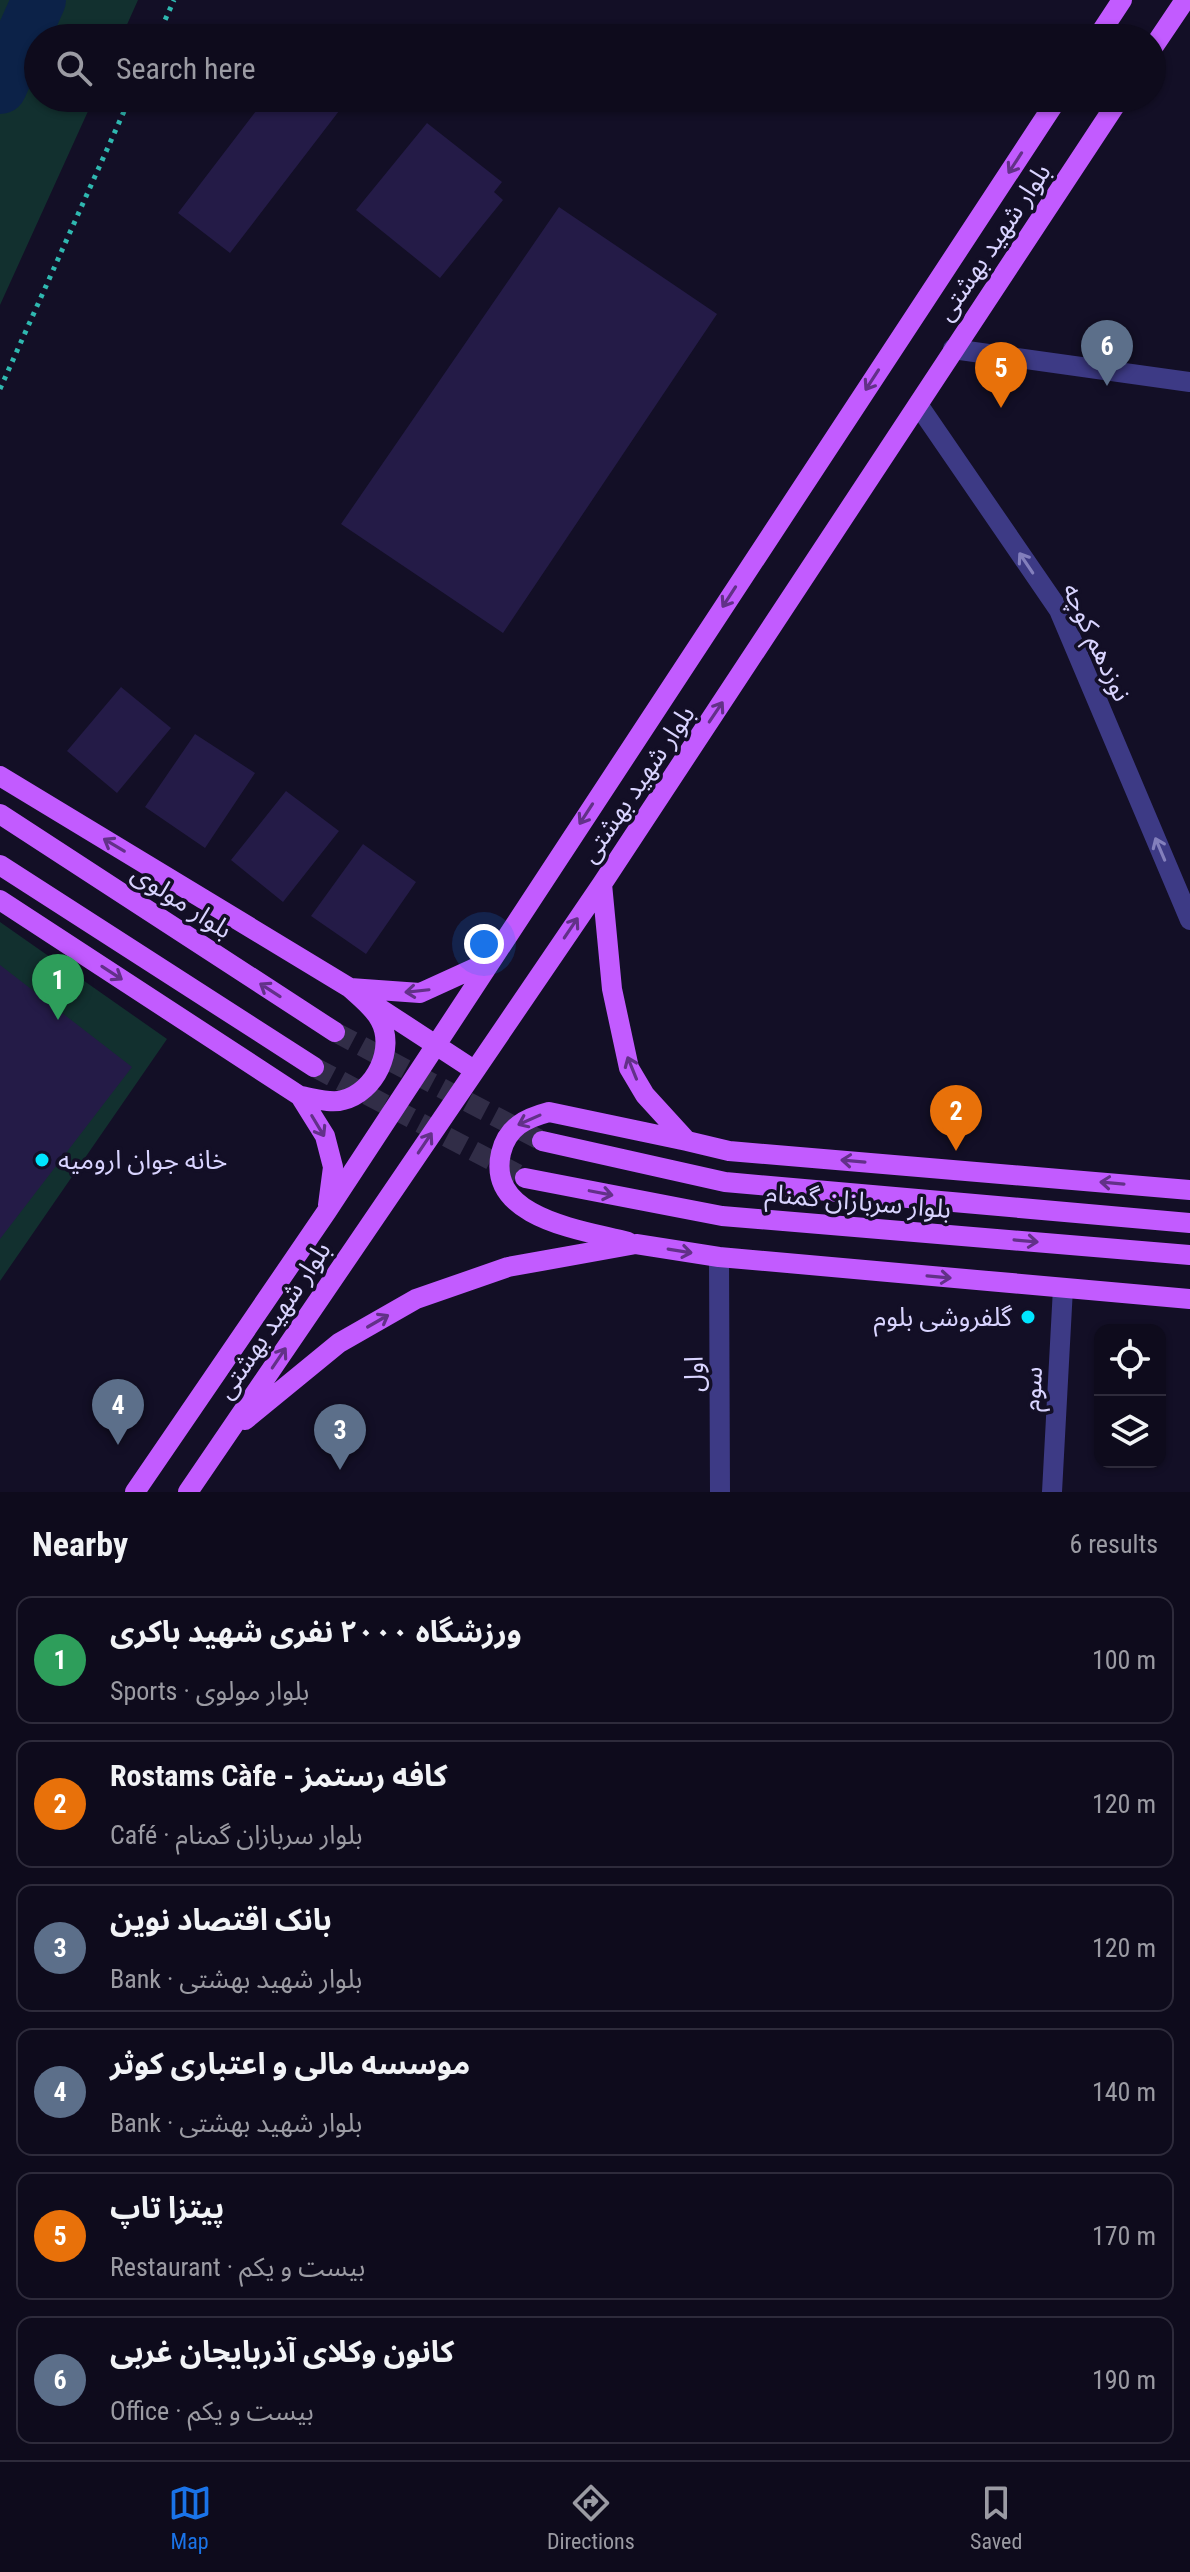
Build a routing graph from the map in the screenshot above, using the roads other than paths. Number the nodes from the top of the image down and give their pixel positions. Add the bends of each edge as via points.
1 (1122, 0) edge
2 (1185, 0) edge
3 (1106, 24) edge
4 (1166, 28) edge
5 (1049, 112) edge
6 (1111, 112) edge
7 (953, 349) junction
8 (1190, 382) edge
9 (919, 406) junction
10 (0, 776) edge
11 (0, 814) edge
12 (0, 865) edge
13 (602, 884) junction
14 (0, 900) edge
15 (1190, 920) edge
16 (488, 962) junction
17 (350, 988) junction
18 (335, 1032) tunnel mouth
19 (435, 1045) junction
20 (314, 1067) tunnel mouth
21 (474, 1070) junction
22 (300, 1096) junction
23 (542, 1141) tunnel mouth
24 (687, 1141) junction
25 (525, 1178) tunnel mouth
26 (1190, 1190) edge
27 (327, 1211) junction
28 (1190, 1223) edge
29 (636, 1244) junction
30 (1190, 1255) edge
31 (719, 1257) junction
32 (1063, 1288) junction
33 (1190, 1299) edge
34 (226, 1435) junction
35 (135, 1492) edge
36 (188, 1492) edge
37 (720, 1492) edge
38 (1052, 1492) edge

1 - 3 main road
2 - 4 main road
5 -> 16 main road, بلوار شهید بهشتی
6 - 7 main road, بلوار شهید بهشتی
7 - 8 street
7 - 9 main road, بلوار شهید بهشتی
13 -> 9 main road, بلوار شهید بهشتی
15 -> 9 street, نوزدهم کوچه via 1059,610
17 -> 10 main road
18 -> 11 main road, بلوار مولوی
12 - 20 main road
21 -> 13 main road, بلوار شهید بهشتی
24 -> 13 main road via 645,1095 629,1068 612,989
14 -> 22 main road
16 -> 17 main road via 420,993
16 - 19 main road, بلوار شهید بهشتی
17 - 19 main road
17 - 22 main road via 379,1016 387,1034 376,1077 340,1102
19 - 21 main road
19 - 27 main road, بلوار شهید بهشتی
34 -> 21 main road, بلوار شهید بهشتی
22 -> 27 main road via 325,1136 333,1167
23 - 28 main road, بلوار سربازان گمنام via 725,1182
26 -> 24 main road via 729,1151
24 -> 29 main road via 549,1112 513,1128 501,1149 498,1169 506,1193 527,1210 545,1220
25 -> 30 main road, بلوار سربازان گمنام via 722,1216
27 - 35 main road, بلوار شهید بهشتی
29 -> 31 main road
34 -> 29 main road via 339,1343 416,1299 508,1267
31 -> 32 main road
31 - 37 street, اول
32 - 33 main road
32 - 38 street, سوم
34 - 36 main road, بلوار شهید بهشتی

